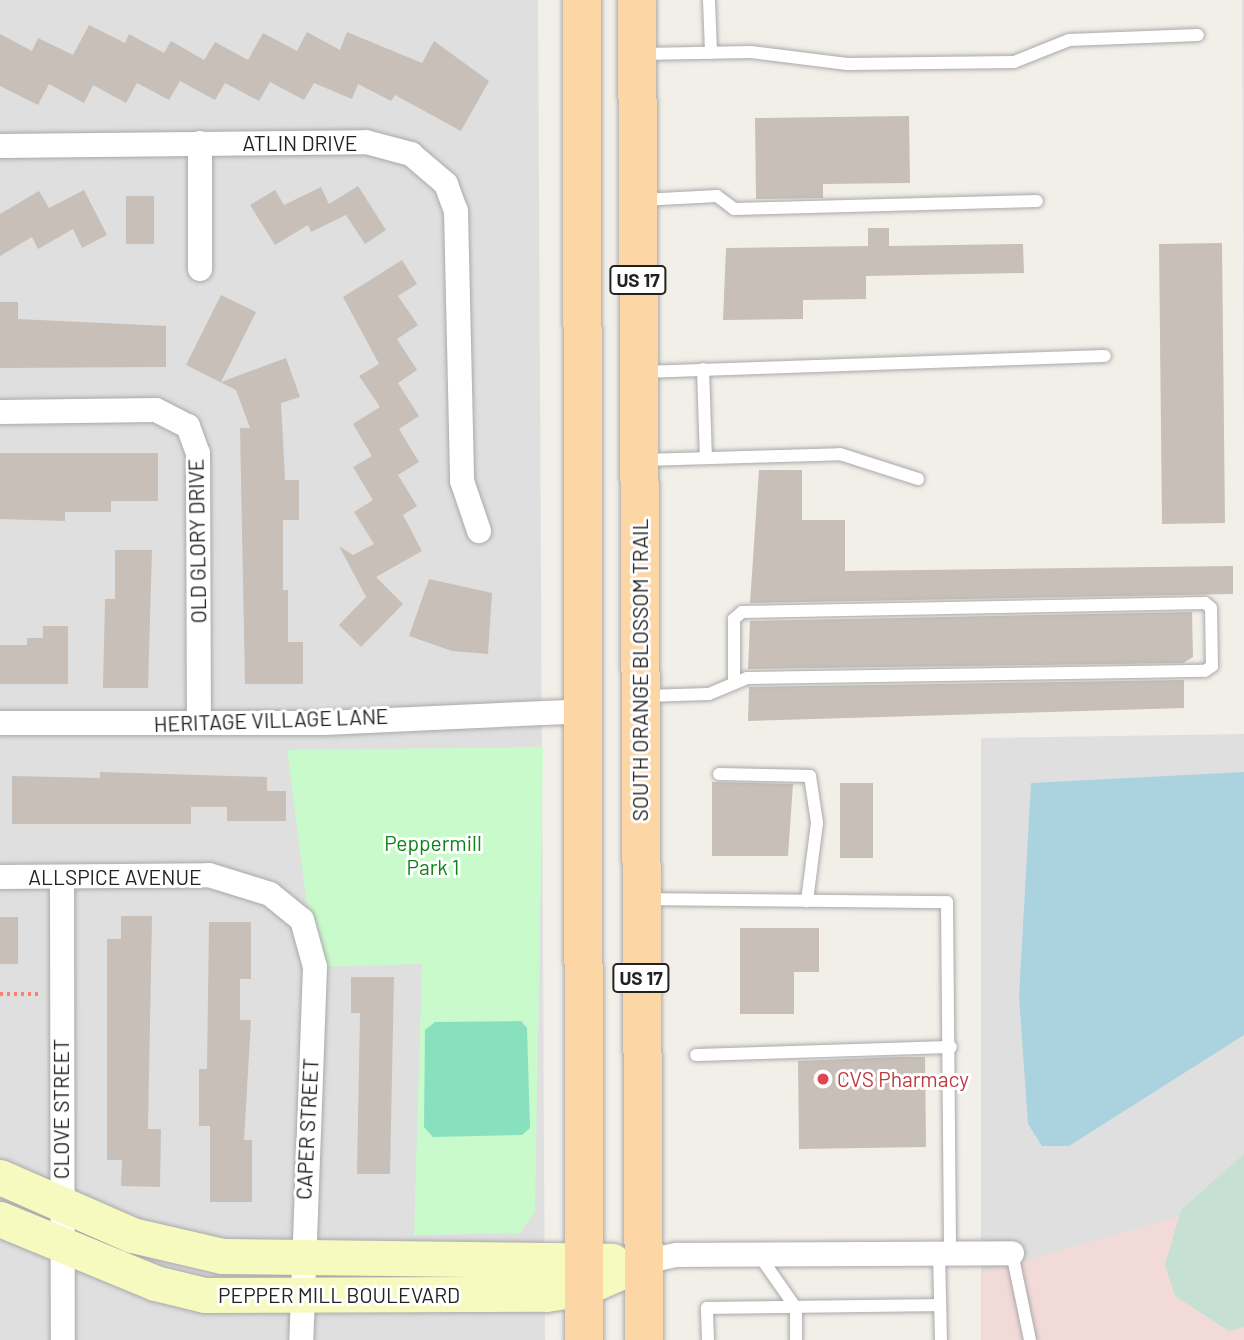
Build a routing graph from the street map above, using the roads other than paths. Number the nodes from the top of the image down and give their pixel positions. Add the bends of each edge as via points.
1 (582, 0) edge
2 (637, 0) edge
3 (709, 0) edge
4 (1198, 35) dead end
5 (711, 53) junction
6 (637, 54) junction
7 (200, 143) junction
8 (0, 146) edge
9 (638, 201) junction
10 (1037, 201) dead end
11 (582, 246) junction
12 (200, 270) dead end
13 (1105, 356) dead end
14 (703, 369) junction
15 (639, 372) junction
16 (583, 398) junction
17 (0, 412) edge
18 (706, 458) junction
19 (639, 460) junction
20 (918, 479) dead end
21 (479, 531) dead end
22 (734, 683) junction
23 (640, 696) junction
24 (584, 711) junction
25 (0, 723) edge
26 (199, 723) junction
27 (719, 774) dead end
28 (0, 877) edge
29 (62, 877) junction
30 (642, 899) junction
31 (807, 901) junction
32 (302, 920) joint
33 (951, 1047) junction
34 (696, 1055) dead end
35 (0, 1177) edge
36 (60, 1200) junction
37 (0, 1219) edge
38 (63, 1245) junction
39 (944, 1253) junction
40 (1012, 1253) joint
41 (759, 1255) junction
42 (301, 1259) junction
43 (643, 1262) junction
44 (584, 1274) junction
45 (301, 1298) junction
46 (940, 1305) junction
47 (796, 1308) junction
48 (63, 1340) edge
49 (301, 1340) edge
50 (584, 1340) edge
51 (644, 1340) edge
52 (708, 1340) edge
53 (796, 1340) edge
54 (941, 1340) edge
55 (1030, 1340) edge

1 - 11 main road, US 17
2 - 6 main road, SOUTH ORANGE BLOSSOM TRAIL / US 17
3 - 5 lane
4 - 5 lane via 1069,40 1014,62 847,64
5 - 6 lane
6 - 9 main road, SOUTH ORANGE BLOSSOM TRAIL / US 17
7 - 8 street, ATLIN DRIVE
7 - 12 street
7 - 21 street, ATLIN DRIVE via 366,142 411,153 446,184 461,240 462,481
9 - 10 lane via 717,197 734,209
9 - 15 main road, SOUTH ORANGE BLOSSOM TRAIL / US 17
11 - 15 main road via 604,331
11 - 16 main road, US 17
13 - 14 lane
14 - 15 lane
14 - 18 lane
15 - 19 main road, SOUTH ORANGE BLOSSOM TRAIL / US 17
16 - 19 main road via 618,425
16 - 24 main road, US 17
17 - 26 street, OLD GLORY DRIVE via 156,410 188,425 198,453
18 - 19 lane
18 - 20 lane via 840,454
19 - 23 main road, SOUTH ORANGE BLOSSOM TRAIL / US 17
22 - 22 lane via 747,678 1205,671 1212,666 1211,608 1205,603 742,612 734,619
22 - 23 lane via 709,694
23 - 30 main road, SOUTH ORANGE BLOSSOM TRAIL / US 17
24 - 26 street, HERITAGE VILLAGE LANE
24 - 44 main road, US 17
25 - 26 street, HERITAGE VILLAGE LANE
27 - 31 lane via 810,776 817,823
28 - 29 street, ALLSPICE AVENUE
29 - 32 street, ALLSPICE AVENUE via 209,875 270,894
29 - 36 street, CLOVE STREET
30 - 31 lane
30 - 43 main road, SOUTH ORANGE BLOSSOM TRAIL / US 17
31 - 33 lane via 947,902
32 - 42 street, CAPER STREET via 315,967
33 - 34 lane
33 - 39 lane via 951,1189
35 - 36 street, PEPPER MILL BOULEVARD
36 - 38 street, CLOVE STREET
36 - 42 street, PEPPER MILL BOULEVARD via 181,1250
37 - 38 street, PEPPER MILL BOULEVARD
38 - 45 street, PEPPER MILL BOULEVARD via 155,1283 205,1295
38 - 48 street, CLOVE STREET
39 - 40 street, PEPPER MILL BOULEVARD
39 - 41 street, PEPPER MILL BOULEVARD
39 - 46 lane
40 - 55 lane
41 - 43 street, PEPPER MILL BOULEVARD
41 - 47 lane
42 - 44 street, PEPPER MILL BOULEVARD
42 - 45 street, CAPER STREET
43 - 44 street, PEPPER MILL BOULEVARD
43 - 51 main road, SOUTH ORANGE BLOSSOM TRAIL / US 17
44 - 45 street, PEPPER MILL BOULEVARD via 546,1294
44 - 50 main road, US 17
45 - 49 street, CAPER STREET
46 - 47 lane
46 - 54 lane
47 - 52 lane via 707,1308
47 - 53 lane

